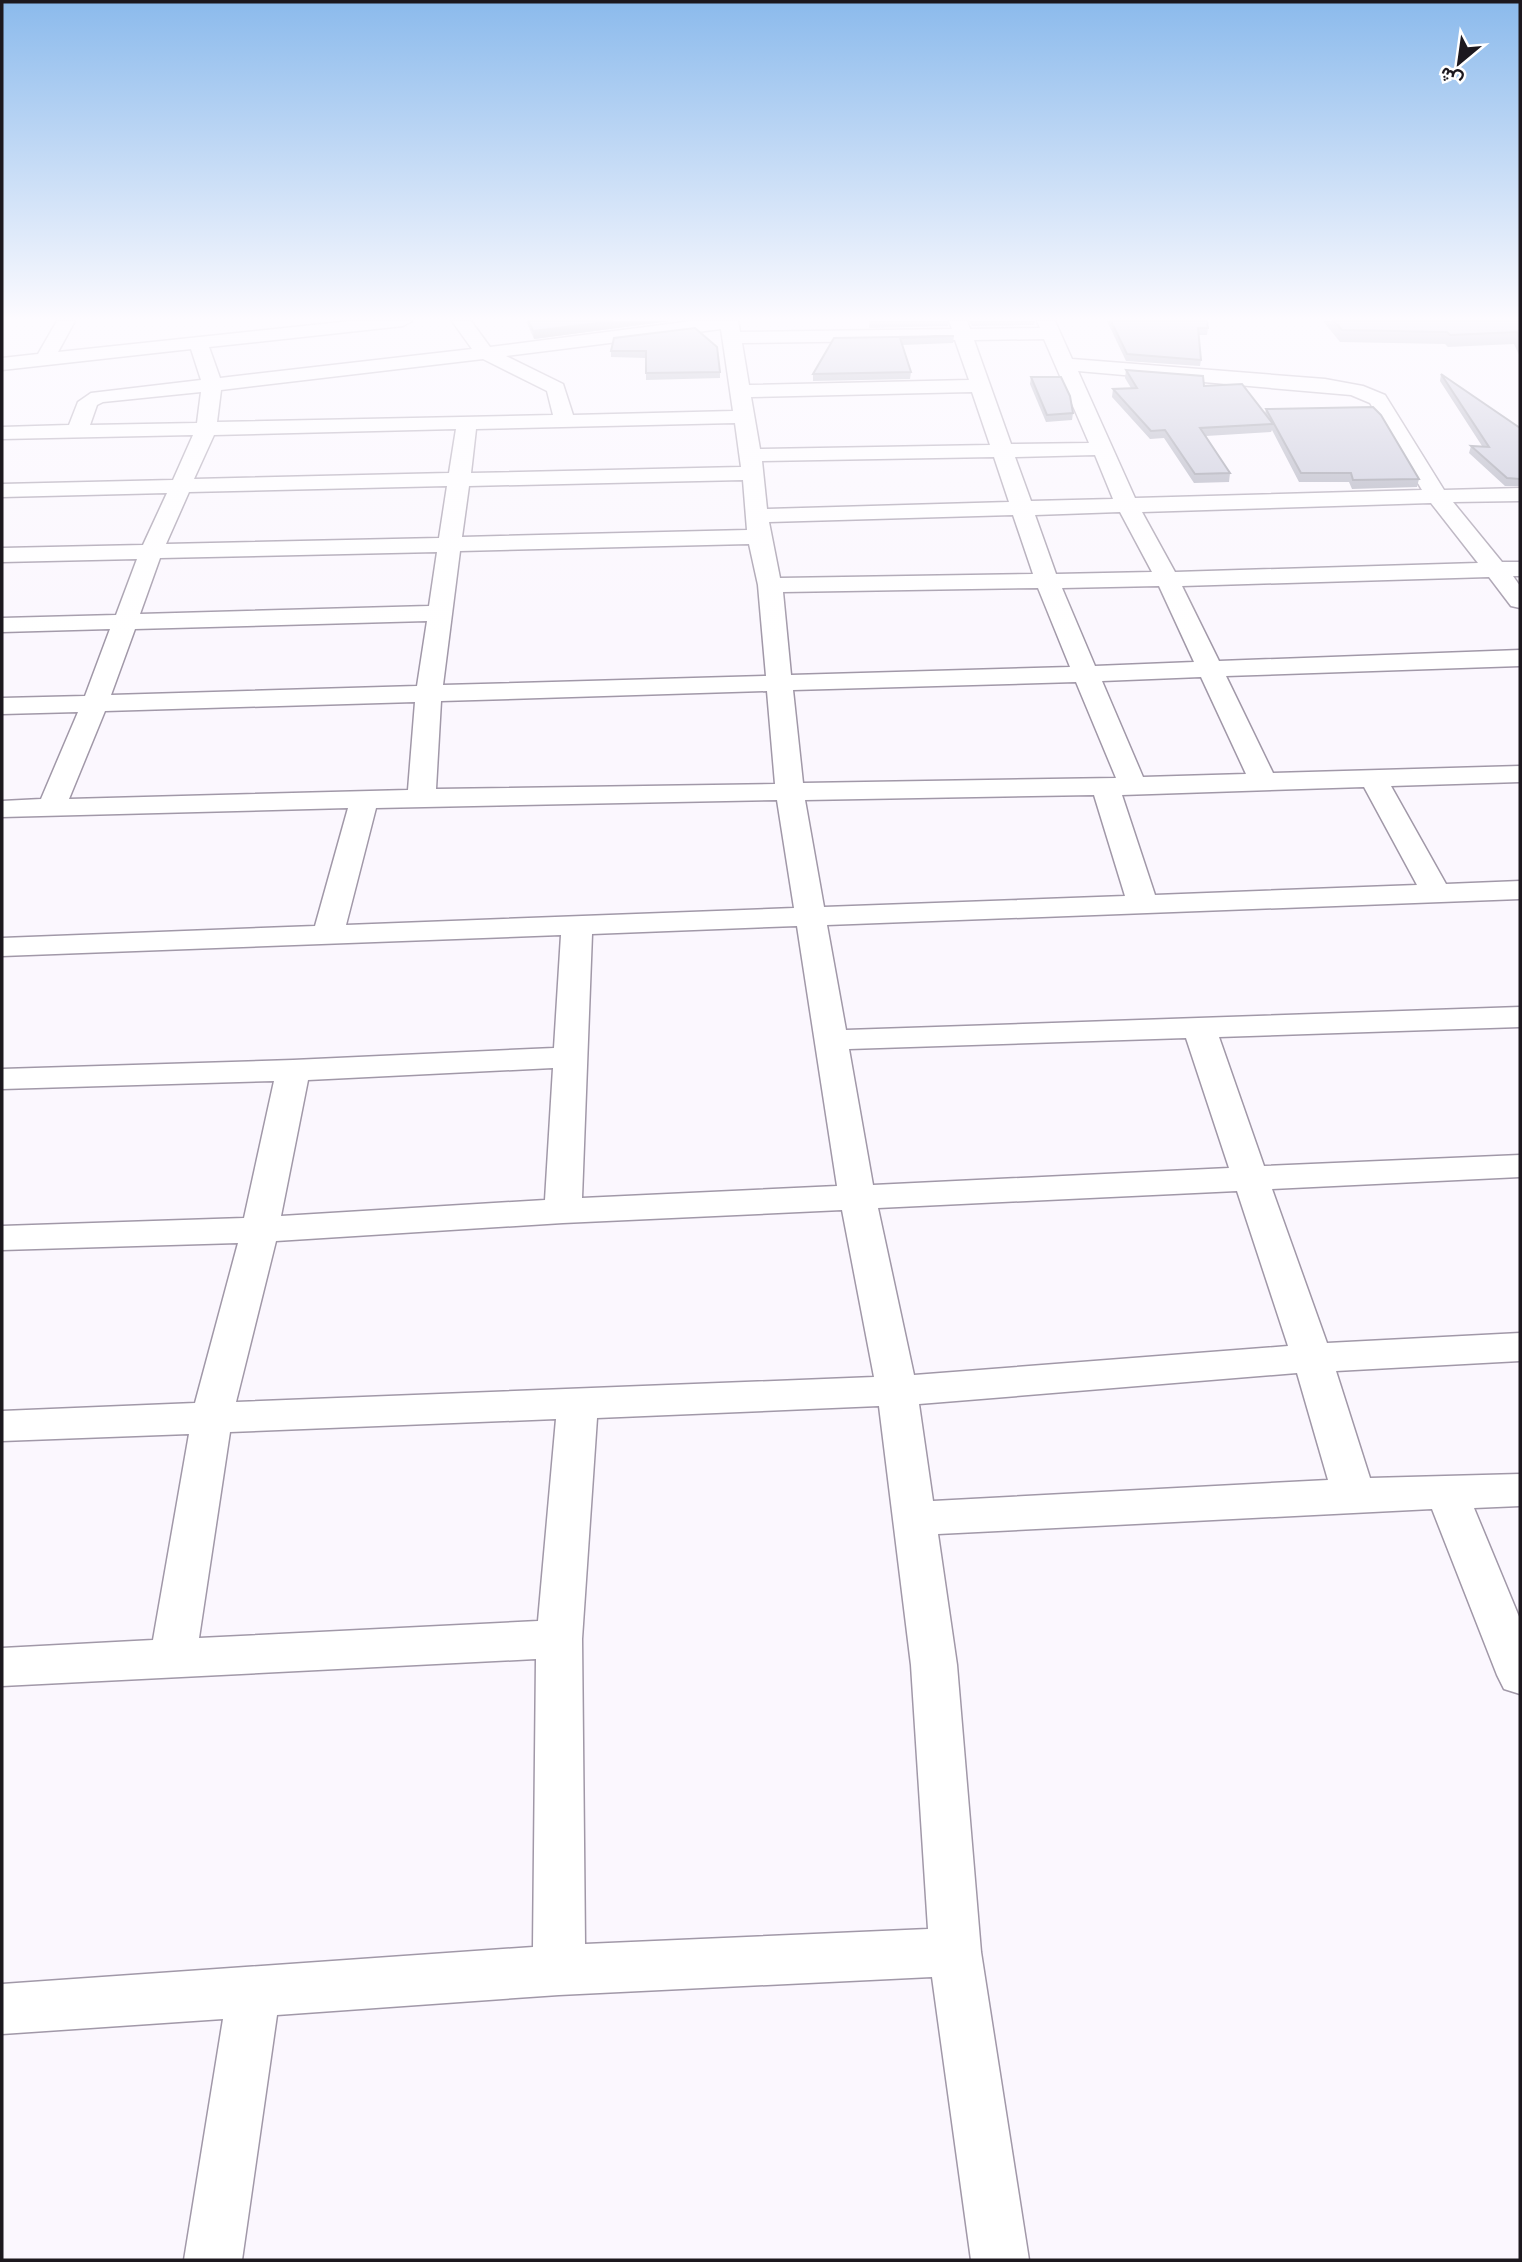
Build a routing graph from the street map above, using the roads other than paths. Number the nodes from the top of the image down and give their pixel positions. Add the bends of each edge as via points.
1 (79, 427) edge
2 (312, 427) edge
3 (467, 427) edge
4 (745, 427) edge
5 (994, 427) edge
6 (1092, 427) edge
7 (1395, 427) edge
8 (206, 429) junction
9 (77, 432) junction
10 (2, 433) edge
11 (1102, 449) junction
12 (1002, 450) junction
13 (751, 464) junction
14 (461, 479) junction
15 (180, 486) junction
16 (2, 490) edge
17 (1520, 494) edge
18 (1438, 498) junction
19 (1126, 505) junction
20 (1023, 509) junction
21 (758, 526) junction
22 (451, 542) junction
23 (152, 552) junction
24 (2, 555) edge
25 (1509, 569) edge
26 (1167, 579) junction
27 (1046, 581) junction
28 (770, 585) junction
29 (1520, 601) edge
30 (441, 613) junction
31 (124, 622) junction
32 (2, 625) edge
33 (1520, 658) edge
34 (1210, 669) junction
35 (1086, 674) junction
36 (781, 682) junction
37 (429, 692) junction
38 (95, 703) junction
39 (2, 706) edge
40 (1520, 774) edge
41 (1373, 778) junction
42 (1263, 781) junction
43 (1120, 787) junction
44 (790, 794) junction
45 (421, 798) junction
46 (364, 800) junction
47 (52, 807) junction
48 (2, 809) edge
49 (1520, 890) edge
50 (1436, 893) junction
51 (1143, 905) junction
52 (811, 919) junction
53 (577, 925) junction
54 (328, 936) junction
55 (2, 947) edge
56 (1511, 1017) edge
57 (1199, 1027) junction
58 (832, 1040) junction
59 (1520, 1046) edge
60 (569, 1057) junction
61 (293, 1070) junction
62 (2, 1079) edge
63 (1520, 1166) edge
64 (1251, 1179) junction
65 (858, 1196) junction
66 (563, 1211) junction
67 (260, 1230) junction
68 (2, 1238) edge
69 (1520, 1347) edge
70 (1312, 1358) junction
71 (897, 1391) junction
72 (576, 1406) junction
73 (212, 1418) junction
74 (2, 1426) edge
75 (1520, 1490) edge
76 (1447, 1493) junction
77 (1354, 1495) junction
78 (914, 1519) junction
79 (559, 1639) junction
80 (173, 1656) junction
81 (2, 1667) edge
82 (1520, 1675) edge
83 (955, 1952) junction
84 (559, 1970) junction
85 (254, 1992) junction
86 (2, 2008) edge
87 (213, 2260) edge
88 (1000, 2260) edge

1 - 9 street
2 - 8 street
3 - 14 street
4 - 13 street
5 - 12 street
6 - 11 street
7 - 18 street
8 - 9 street
8 - 15 street
9 - 10 street
11 - 12 street
11 - 19 street
12 - 13 street
12 - 20 street
13 - 14 street
13 - 21 street
14 - 15 street
14 - 22 street
15 - 16 street
15 - 23 street
17 - 18 street
18 - 19 street
18 - 25 street
19 - 20 street
19 - 26 street
20 - 21 street
20 - 27 street
21 - 22 street
21 - 28 street
22 - 23 street
22 - 30 street
23 - 24 street
23 - 31 street
25 - 26 street
25 - 29 street
26 - 27 street
26 - 34 street
27 - 28 street
27 - 35 street
28 - 36 street
30 - 31 street
30 - 37 street
31 - 32 street
31 - 38 street
33 - 34 street
34 - 35 street
34 - 42 street
35 - 36 street
35 - 43 street
36 - 37 street
36 - 44 street
37 - 38 street
37 - 45 street
38 - 39 street
38 - 47 street
40 - 41 street
41 - 42 street
41 - 50 street
42 - 43 street
43 - 44 street
43 - 51 street
44 - 45 street
44 - 52 street
45 - 46 street
46 - 47 street
46 - 54 street
47 - 48 street
49 - 50 street
50 - 51 street
51 - 52 street
52 - 53 street
52 - 58 street
53 - 54 street
53 - 60 street
54 - 55 street
56 - 57 street
56 - 59 street
57 - 58 street
57 - 64 street
58 - 65 street
60 - 61 street
60 - 66 street
61 - 62 street
61 - 67 street
63 - 64 street
64 - 65 street
64 - 70 street
65 - 66 street
65 - 71 street
66 - 67 street
67 - 68 street
67 - 73 street
69 - 70 street
70 - 71 street
70 - 77 street
71 - 72 street
71 - 78 street
72 - 73 street
72 - 79 street
73 - 74 street
73 - 80 street
75 - 76 street
76 - 77 street
76 - 82 street
77 - 78 street
78 - 83 street via 934,1665
79 - 80 street
79 - 84 street
80 - 81 street
83 - 84 street
83 - 88 street
84 - 85 street
85 - 86 street
85 - 87 street

